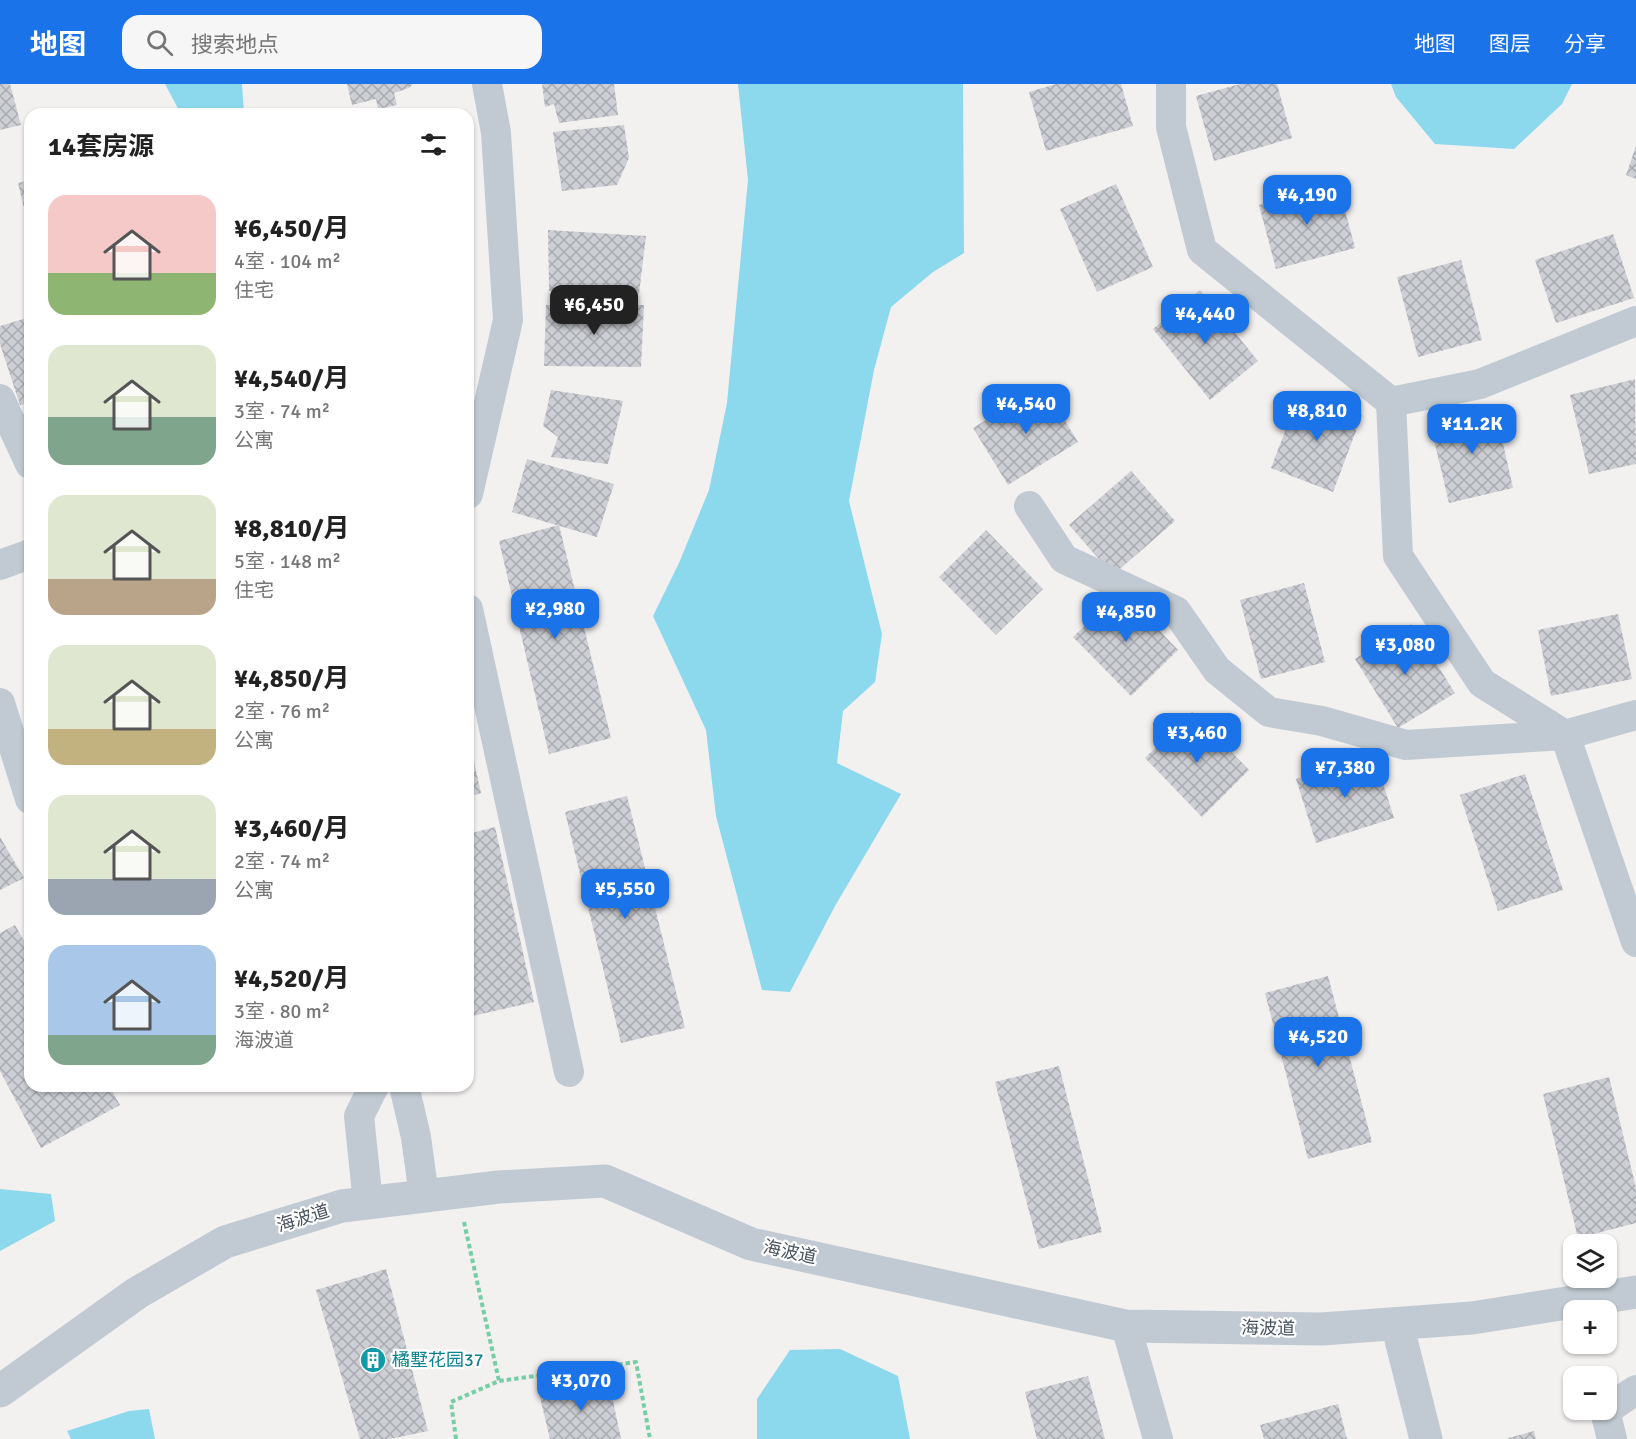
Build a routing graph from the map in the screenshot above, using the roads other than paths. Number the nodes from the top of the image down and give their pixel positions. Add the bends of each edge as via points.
1 (487, 84) edge
2 (1171, 84) edge
3 (1636, 321) edge
4 (0, 399) edge
5 (1391, 402) junction
6 (24, 451) edge
7 (474, 468) edge
8 (1029, 506) dead end
9 (24, 556) edge
10 (0, 565) edge
11 (474, 637) edge
12 (0, 703) edge
13 (1636, 715) edge
14 (1565, 735) junction
15 (24, 780) edge
16 (1636, 942) edge
17 (569, 1072) dead end
18 (371, 1092) edge
19 (405, 1092) edge
20 (423, 1196) junction
21 (368, 1203) junction
22 (1636, 1292) edge
23 (1397, 1324) junction
24 (1126, 1326) junction
25 (1636, 1390) edge
26 (0, 1391) edge
27 (1158, 1439) edge
28 (1426, 1439) edge
29 (1612, 1439) edge

1 - 7 street via 496,133 508,320
2 - 5 street via 1171,127 1202,250
3 - 5 street via 1480,384
4 - 6 street
5 - 14 street via 1398,556 1482,683
8 - 14 street via 1064,559 1176,611 1217,670 1269,712 1322,721 1406,745
9 - 10 street
11 - 17 street
12 - 15 street
13 - 14 street
14 - 16 street
18 - 21 street via 359,1116
19 - 20 street
20 - 21 street, 海波道
20 - 24 street, 海波道 via 605,1181 751,1244
21 - 26 street, 海波道 via 342,1206 225,1242 137,1293
22 - 23 street, 海波道 via 1472,1318
23 - 24 street, 海波道 via 1322,1329
23 - 28 street
24 - 27 street
25 - 29 street via 1605,1411

